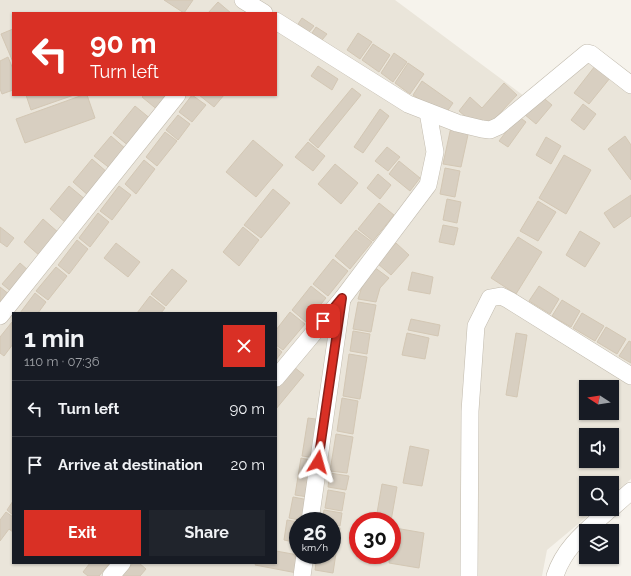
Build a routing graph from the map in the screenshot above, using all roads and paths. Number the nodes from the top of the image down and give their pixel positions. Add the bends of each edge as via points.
1 (245, 6) edge
2 (261, 12) edge
3 (277, 22) edge
4 (631, 86) edge
5 (176, 96) edge
6 (428, 112) junction
7 (342, 298) junction
8 (0, 316) edge
9 (631, 376) edge
10 (277, 377) edge
11 (631, 491) edge
12 (619, 501) edge
13 (311, 512) edge
14 (602, 516) edge
15 (121, 564) edge
16 (304, 564) edge
17 (111, 576) edge
18 (302, 576) edge
19 (469, 576) edge
20 (556, 576) edge

1 - 2 street
3 - 6 street via 408,104
4 - 6 street via 587,53 500,126 490,130 457,123
5 - 8 street
6 - 7 street via 435,152 428,185
7 - 10 street
7 - 13 street
9 - 19 street via 509,300 501,296 490,298 476,326 470,411
11 - 12 street
14 - 20 street via 570,546
15 - 17 street
16 - 18 street

